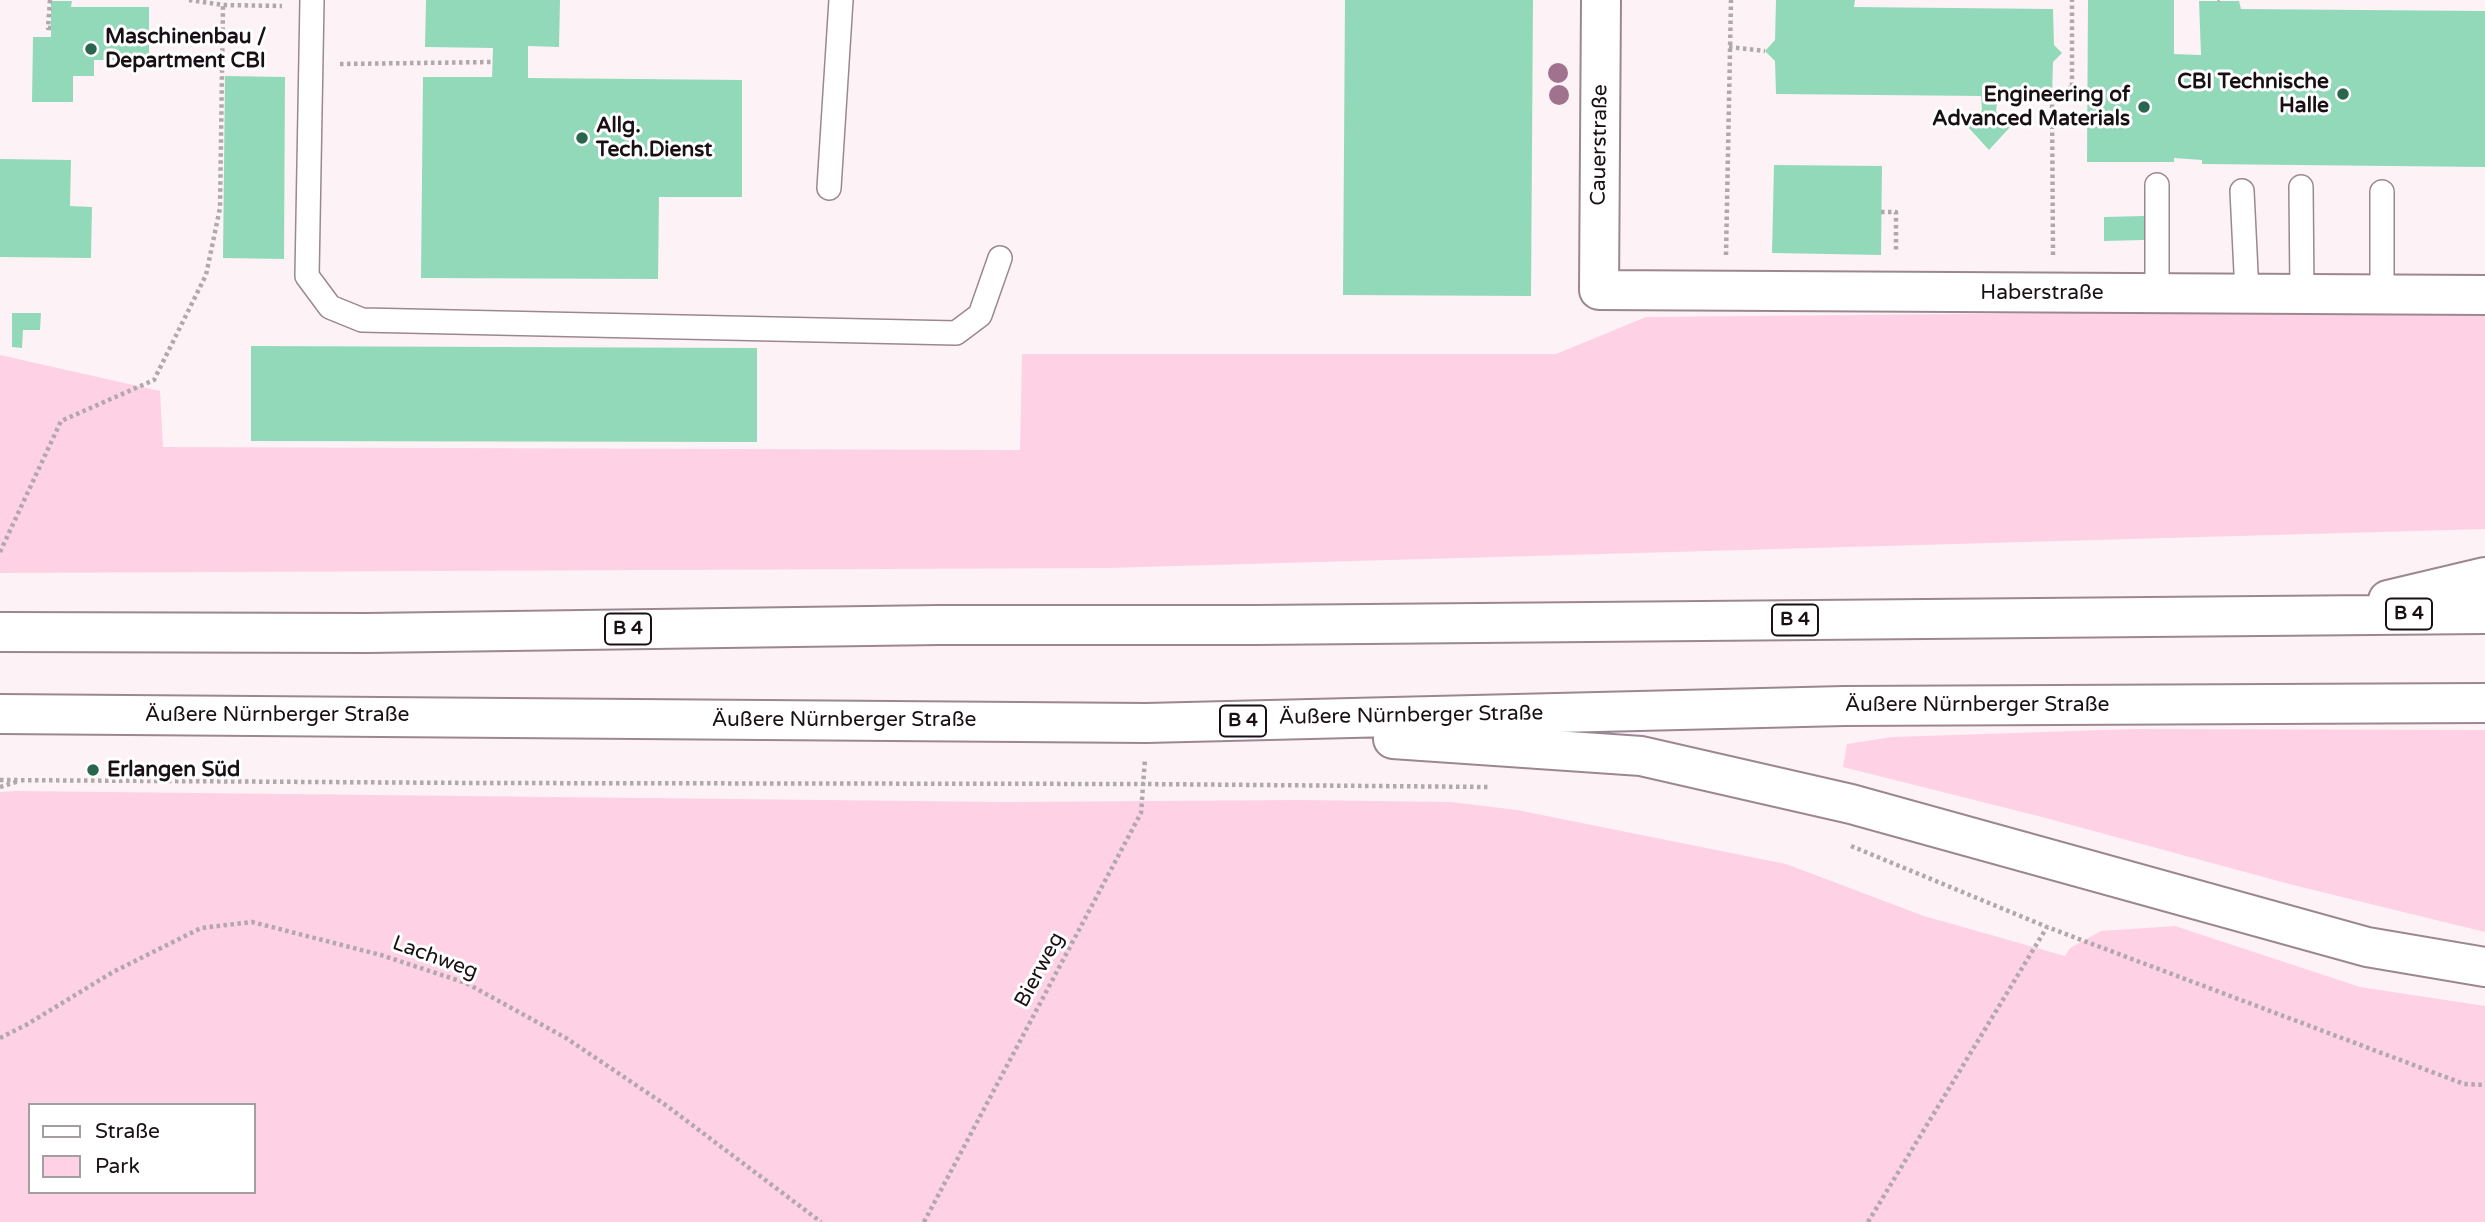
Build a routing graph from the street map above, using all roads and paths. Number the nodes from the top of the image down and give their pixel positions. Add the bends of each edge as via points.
1 (50, 0) edge
2 (189, 0) edge
3 (841, 0) edge
4 (1601, 0) edge
5 (1731, 0) edge
6 (2072, 0) edge
7 (312, 3) edge
8 (223, 5) junction
9 (51, 29) dead end
10 (1729, 47) junction
11 (1765, 51) dead end
12 (493, 62) dead end
13 (311, 65) junction
14 (2157, 185) dead end
15 (2301, 187) dead end
16 (829, 188) dead end
17 (2242, 191) dead end
18 (2382, 191) dead end
19 (1881, 212) dead end
20 (1000, 258) dead end
21 (1599, 290) joint
22 (1726, 291) junction
23 (1895, 292) junction
24 (2052, 293) junction
25 (2247, 293) junction
26 (2157, 294) junction
27 (2302, 294) junction
28 (2382, 295) junction
29 (2485, 295) edge
30 (0, 552) edge
31 (2485, 577) edge
32 (2334, 614) junction
33 (2485, 614) edge
34 (0, 632) edge
35 (2485, 704) edge
36 (0, 714) edge
37 (1146, 723) junction
38 (24, 779) junction
39 (0, 780) edge
40 (1144, 784) junction
41 (0, 787) edge
42 (1500, 788) dead end
43 (1841, 840) dead end
44 (2047, 927) junction
45 (2485, 967) edge
46 (0, 1038) edge
47 (2485, 1085) edge
48 (821, 1222) edge
49 (924, 1222) edge
50 (1868, 1222) edge

1 - 9 path
2 - 8 path
3 - 16 lane
4 - 21 main road, Cauerstraße
5 - 10 path
6 - 24 path via 2072,87 2052,96
7 - 8 path
7 - 13 lane
8 - 30 path via 220,208 206,275 154,380 61,421
10 - 11 path
10 - 22 path
12 - 13 path
13 - 20 lane via 307,276 330,307 362,320 956,333 980,315
14 - 26 lane
15 - 27 lane
17 - 25 lane
18 - 28 lane
19 - 23 path via 1896,212
21 - 22 main road, Haberstraße
22 - 23 main road, Haberstraße
23 - 24 main road, Haberstraße
24 - 26 main road, Haberstraße
25 - 26 main road, Haberstraße
25 - 27 main road, Haberstraße
27 - 28 main road, Haberstraße
28 - 29 main road, Haberstraße
31 - 32 main road
32 - 33 main road, B 4
32 - 34 main road, B 4 via 368,633
35 - 37 main road, Äußere Nürnberger Straße / B 4 via 1844,706
36 - 37 main road, Äußere Nürnberger Straße / B 4
37 - 40 path, Bierweg
37 - 45 main road via 1641,755 1851,804 2367,947
38 - 39 path
38 - 40 path
38 - 41 path
40 - 42 path
40 - 49 path, Bierweg via 1141,813
43 - 44 path via 1860,852
44 - 47 path via 2464,1084
44 - 50 path
46 - 48 path, Lachweg via 113,972 201,928 251,922 381,955 466,983 611,1068

